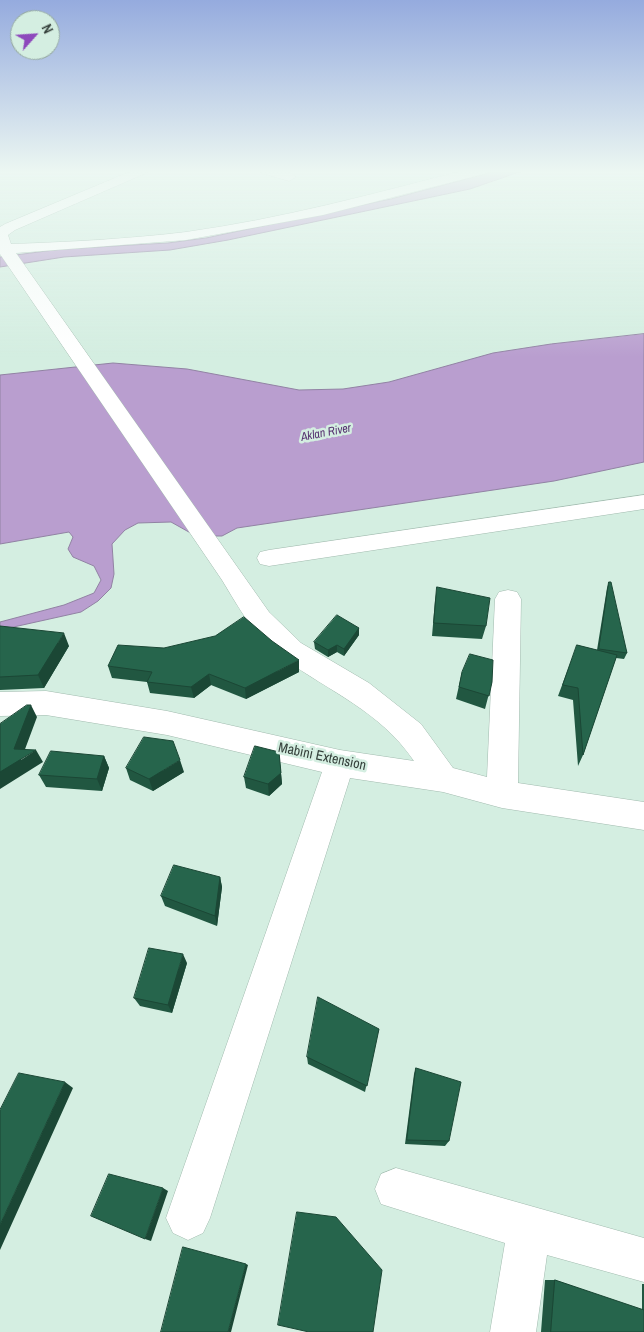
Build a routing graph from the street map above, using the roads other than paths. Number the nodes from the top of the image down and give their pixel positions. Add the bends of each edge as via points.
1 (2, 232) edge
2 (207, 232) edge
3 (4, 250) edge
4 (644, 502) edge
5 (269, 558) dead end
6 (508, 600) dead end
7 (0, 704) edge
8 (340, 763) junction
9 (443, 779) junction
10 (502, 794) junction
11 (644, 816) edge
12 (396, 1189) dead end
13 (188, 1218) dead end
14 (529, 1228) junction
15 (644, 1260) edge
16 (513, 1332) edge

1 - 3 street
2 - 3 street
3 - 9 street via 260,619 291,650 359,691 412,733
4 - 5 street
6 - 10 street
7 - 8 street, Mabini Extension via 46,704 167,723
8 - 9 street, Mabini Extension
8 - 13 street
9 - 10 street, Mabini Extension
10 - 11 street, Mabini Extension
12 - 14 street
14 - 15 street
14 - 16 street

